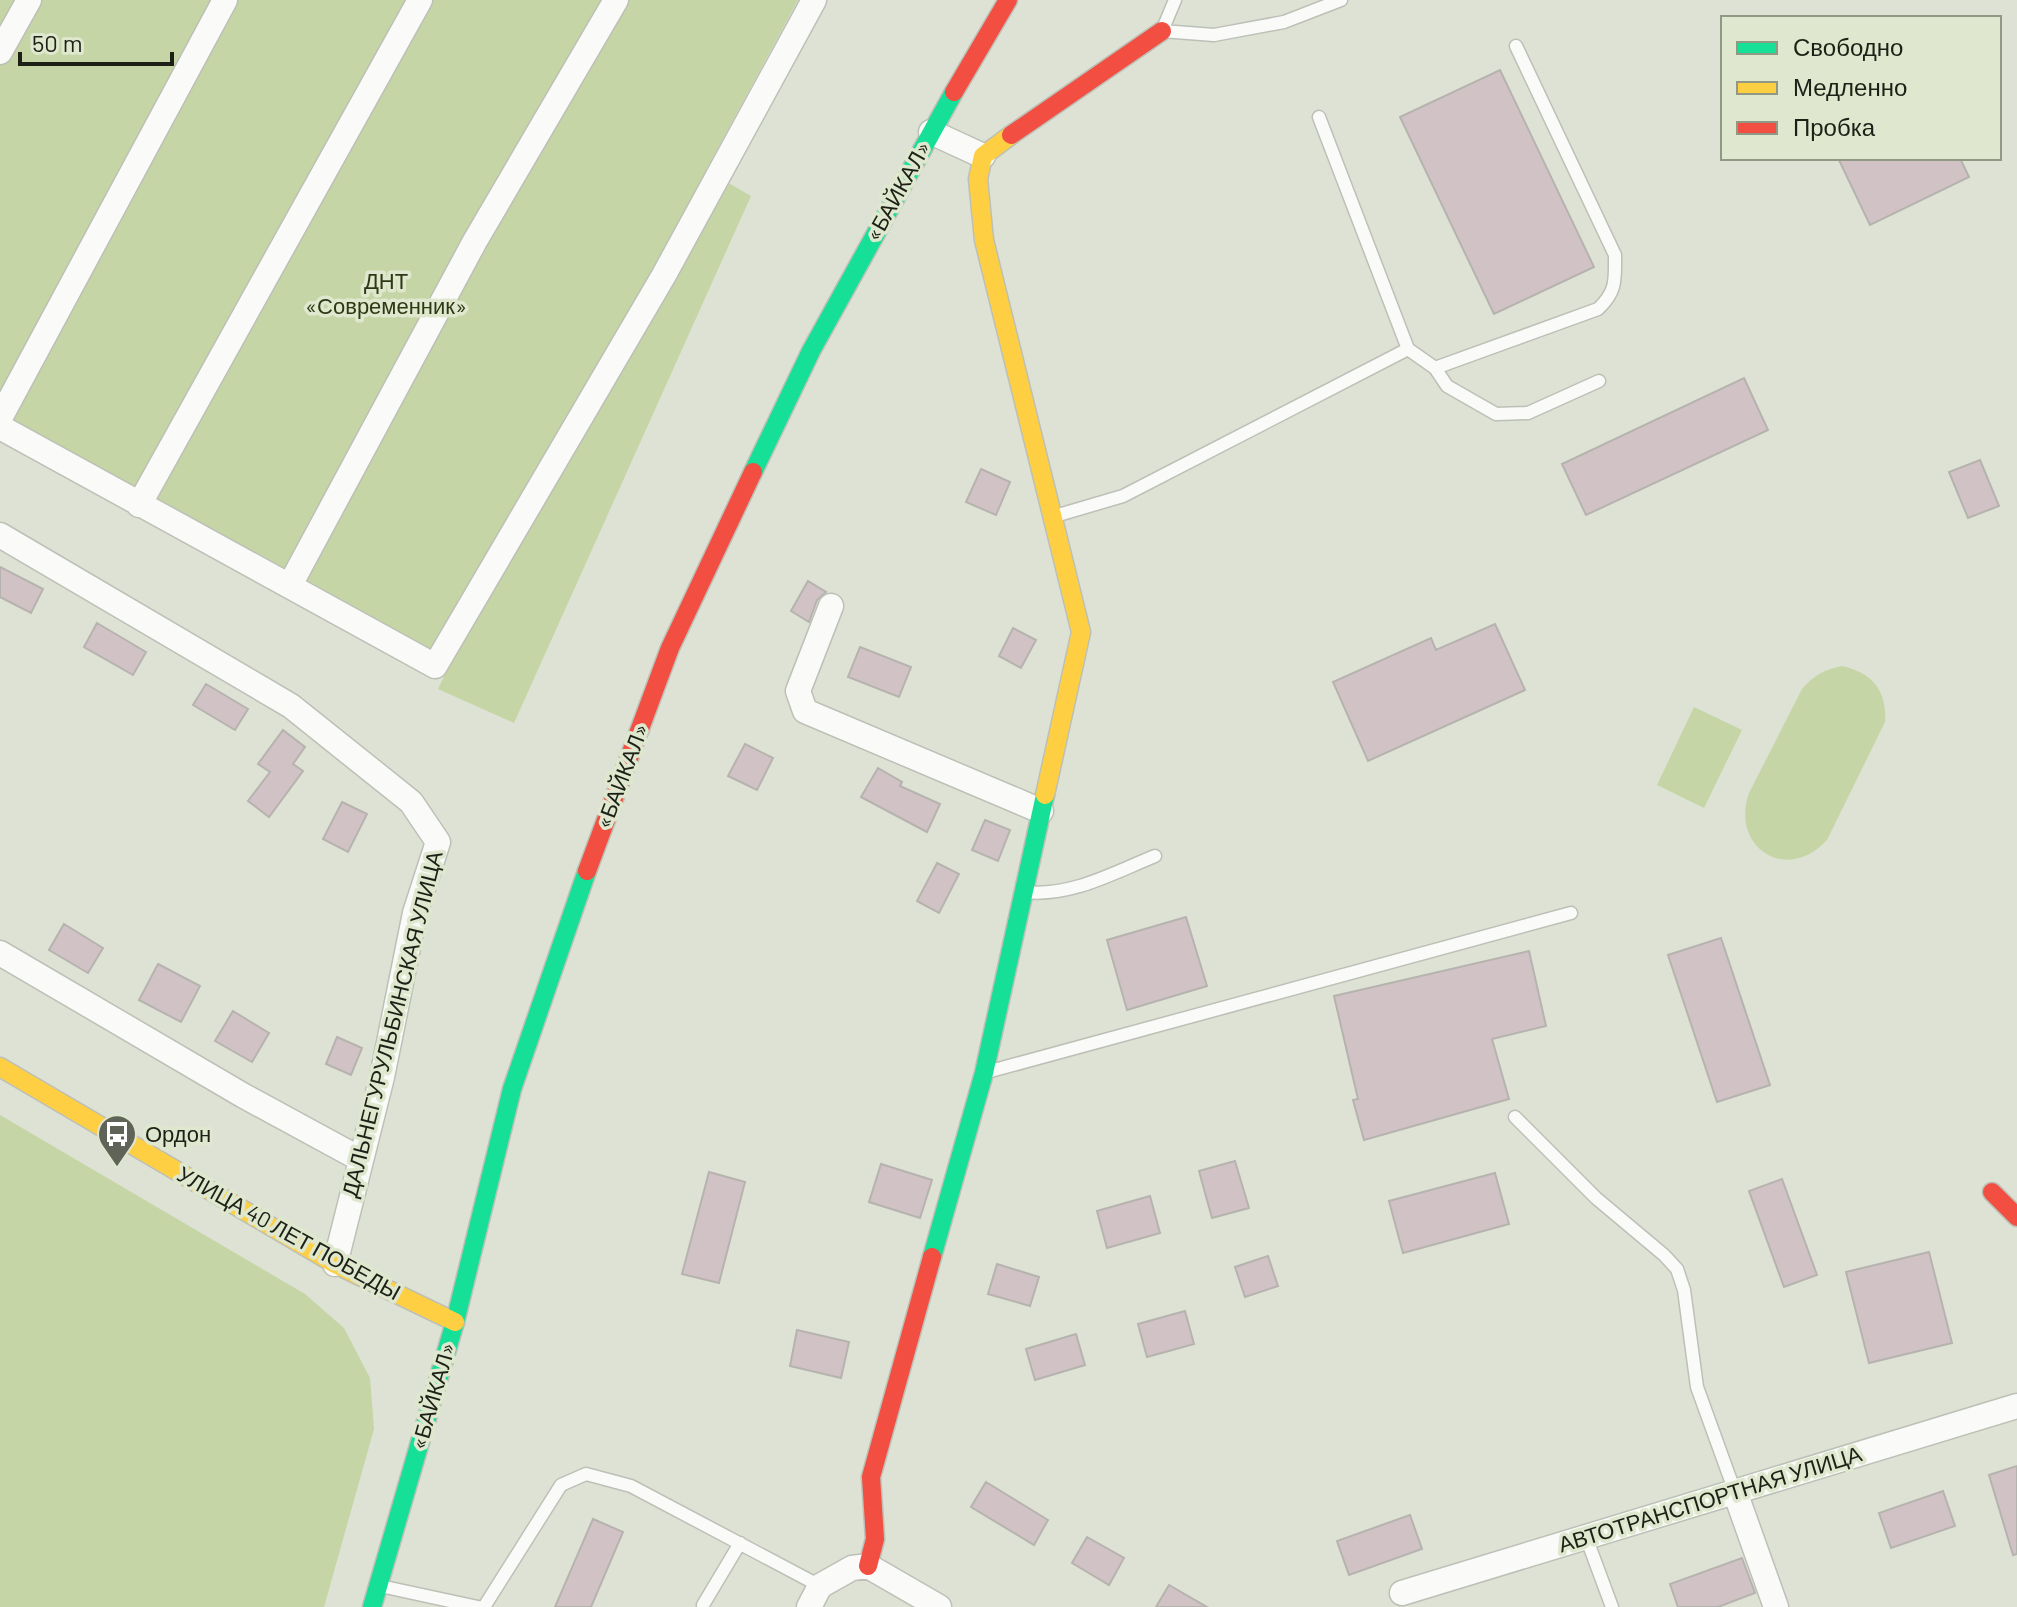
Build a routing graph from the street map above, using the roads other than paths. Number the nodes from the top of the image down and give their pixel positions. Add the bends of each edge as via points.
1 (29, 0) edge
2 (225, 0) edge
3 (420, 0) edge
4 (616, 0) edge
5 (814, 0) edge
6 (1008, 0) edge
7 (1175, 0) edge
8 (1341, 0) edge
9 (1162, 31) junction
10 (1516, 46) dead end
11 (0, 52) edge
12 (1319, 117) dead end
13 (931, 132) junction
14 (983, 156) junction
15 (1408, 349) junction
16 (1435, 368) junction
17 (1599, 381) dead end
18 (0, 418) edge
19 (0, 427) edge
20 (139, 505) junction
21 (1052, 517) junction
22 (0, 535) edge
23 (290, 585) junction
24 (831, 606) dead end
25 (1041, 811) junction
26 (1155, 856) dead end
27 (1024, 892) junction
28 (1571, 913) dead end
29 (0, 953) edge
30 (0, 1067) edge
31 (984, 1073) junction
32 (1515, 1117) dead end
33 (360, 1159) junction
34 (1992, 1192) dead end
35 (2017, 1217) edge
36 (335, 1264) junction
37 (455, 1322) junction
38 (2017, 1406) edge
39 (1735, 1492) junction
40 (1586, 1537) junction
41 (740, 1543) junction
42 (868, 1566) junction
43 (378, 1585) junction
44 (1402, 1593) dead end
45 (814, 1596) edge
46 (703, 1605) edge
47 (372, 1607) edge
48 (481, 1607) edge
49 (939, 1607) edge
50 (1612, 1607) edge
51 (1776, 1607) edge

1 - 11 street
2 - 18 street
3 - 20 street
4 - 23 street via 475,241
5 - 23 street via 664,275 435,666
6 - 13 main road, «БАЙКАЛ»
7 - 9 lane
8 - 9 lane via 1284,22 1214,35
9 - 14 main road
10 - 16 lane via 1615,255 1611,297 1598,309
12 - 15 lane
13 - 14 street
13 - 37 main road, «БАЙКАЛ» via 811,351 670,648 512,1089
14 - 21 main road via 978,179 984,240
15 - 16 lane
15 - 21 lane via 1123,496
16 - 17 lane via 1447,386 1496,414 1528,413
19 - 20 street
20 - 23 street
21 - 25 main road via 1081,632
22 - 33 street, ДАЛЬНЕГУРУЛЬБИНСКАЯ УЛИЦА via 291,706 411,802 438,842 415,913
24 - 25 street via 798,691 805,711
25 - 27 main road
26 - 27 lane via 1066,891
27 - 31 main road
28 - 31 lane
29 - 33 street
30 - 36 main road, УЛИЦА 40 ЛЕТ ПОБЕДЫ
31 - 42 main road via 871,1477 875,1539
32 - 39 lane via 1677,1269 1697,1387
33 - 36 street, ДАЛЬНЕГУРУЛЬБИНСКАЯ УЛИЦА
34 - 35 main road
36 - 37 main road, УЛИЦА 40 ЛЕТ ПОБЕДЫ
37 - 43 main road, «БАЙКАЛ»
38 - 39 street, АВТОТРАНСПОРТНАЯ УЛИЦА
39 - 40 street, АВТОТРАНСПОРТНАЯ УЛИЦА
39 - 51 street
40 - 44 street, АВТОТРАНСПОРТНАЯ УЛИЦА
40 - 50 lane
41 - 45 lane
41 - 46 lane
41 - 48 lane via 631,1486 586,1474 561,1485
42 - 45 street via 852,1568
42 - 49 street
43 - 47 main road, «БАЙКАЛ»
43 - 48 lane

